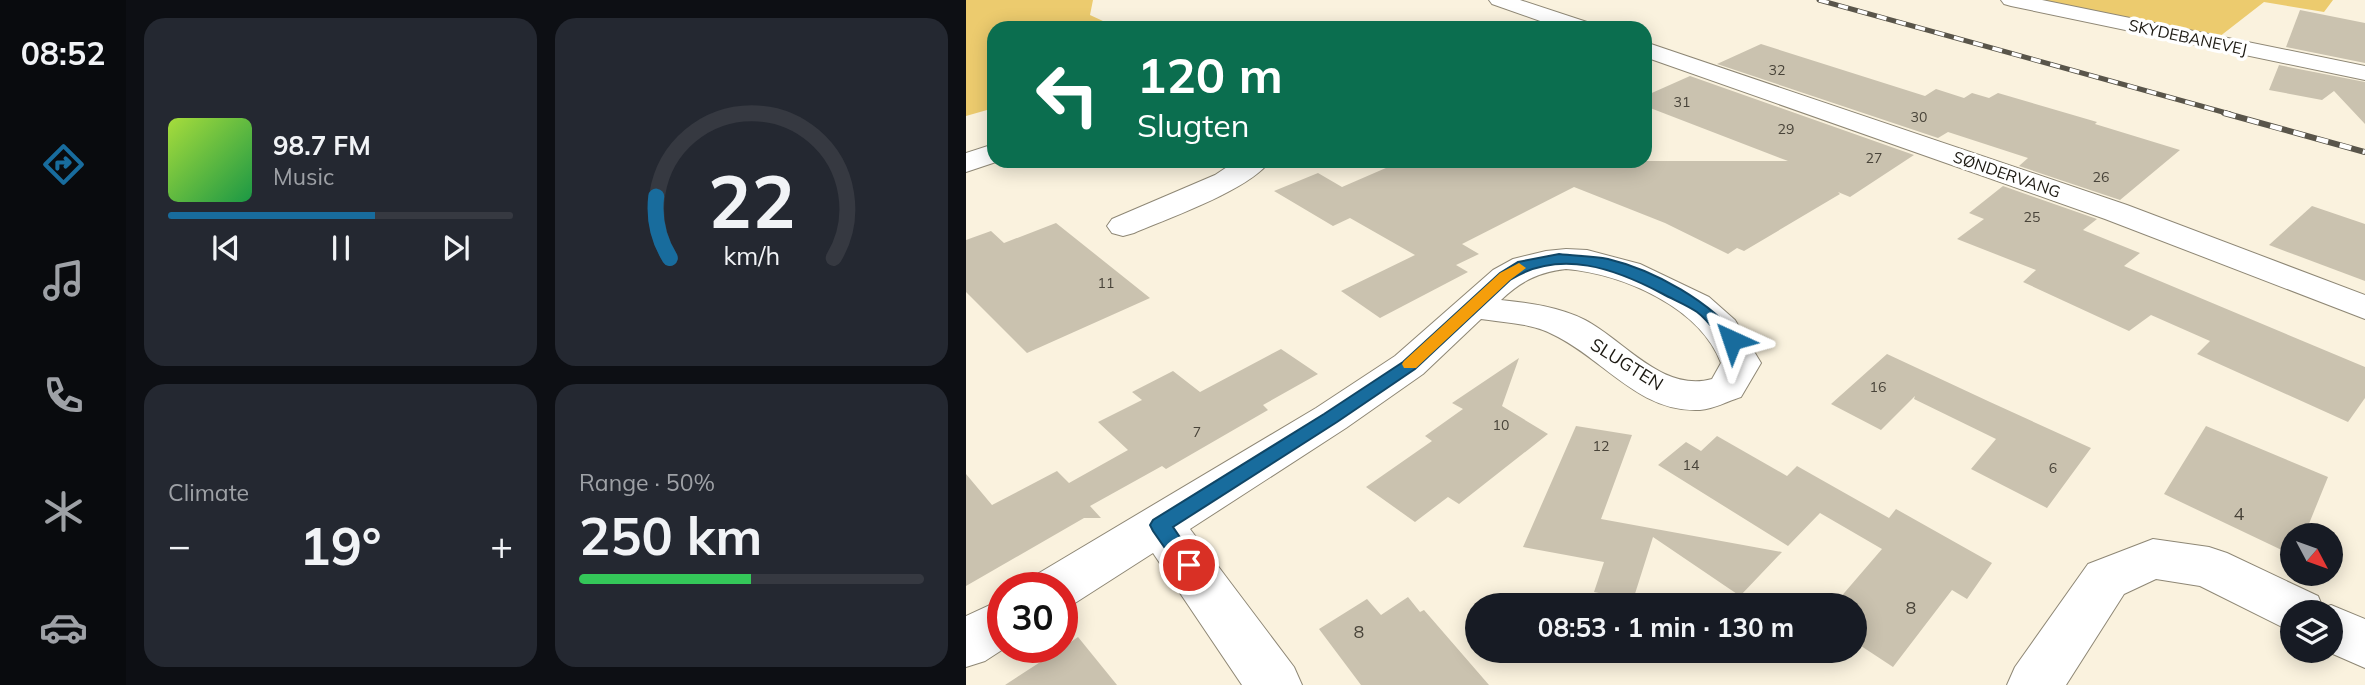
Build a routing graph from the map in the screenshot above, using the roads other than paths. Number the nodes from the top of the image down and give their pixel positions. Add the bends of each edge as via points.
1 (1499, 0) edge
2 (2011, 0) edge
3 (1544, 15) junction
4 (1528, 21) edge
5 (1562, 21) edge
6 (1652, 51) edge
7 (2365, 73) edge
8 (987, 156) edge
9 (966, 163) edge
10 (1245, 168) edge
11 (1124, 226) dead end
12 (1474, 307) junction
13 (2365, 308) edge
14 (1160, 525) junction
15 (1078, 575) edge
16 (2280, 602) edge
17 (987, 631) edge
18 (2343, 634) edge
19 (966, 644) edge
20 (2365, 645) edge
21 (1274, 685) edge
22 (2035, 685) edge

1 - 3 street
2 - 7 street, SKYDEBANEVEJ
3 - 4 street
3 - 5 street
6 - 13 street, SØNDERVANG via 2103,207
8 - 9 street
10 - 11 street via 1226,181
12 - 12 street, SLUGTEN via 1523,265 1559,258 1606,263 1703,309 1732,340 1741,363 1727,388 1702,396 1681,394 1653,385 1570,328 1542,317
12 - 14 street, SLUGTEN via 1409,365
14 - 15 street, SLUGTEN
14 - 21 street
16 - 22 street via 2209,567 2153,559 2106,579
17 - 19 street
18 - 20 street

